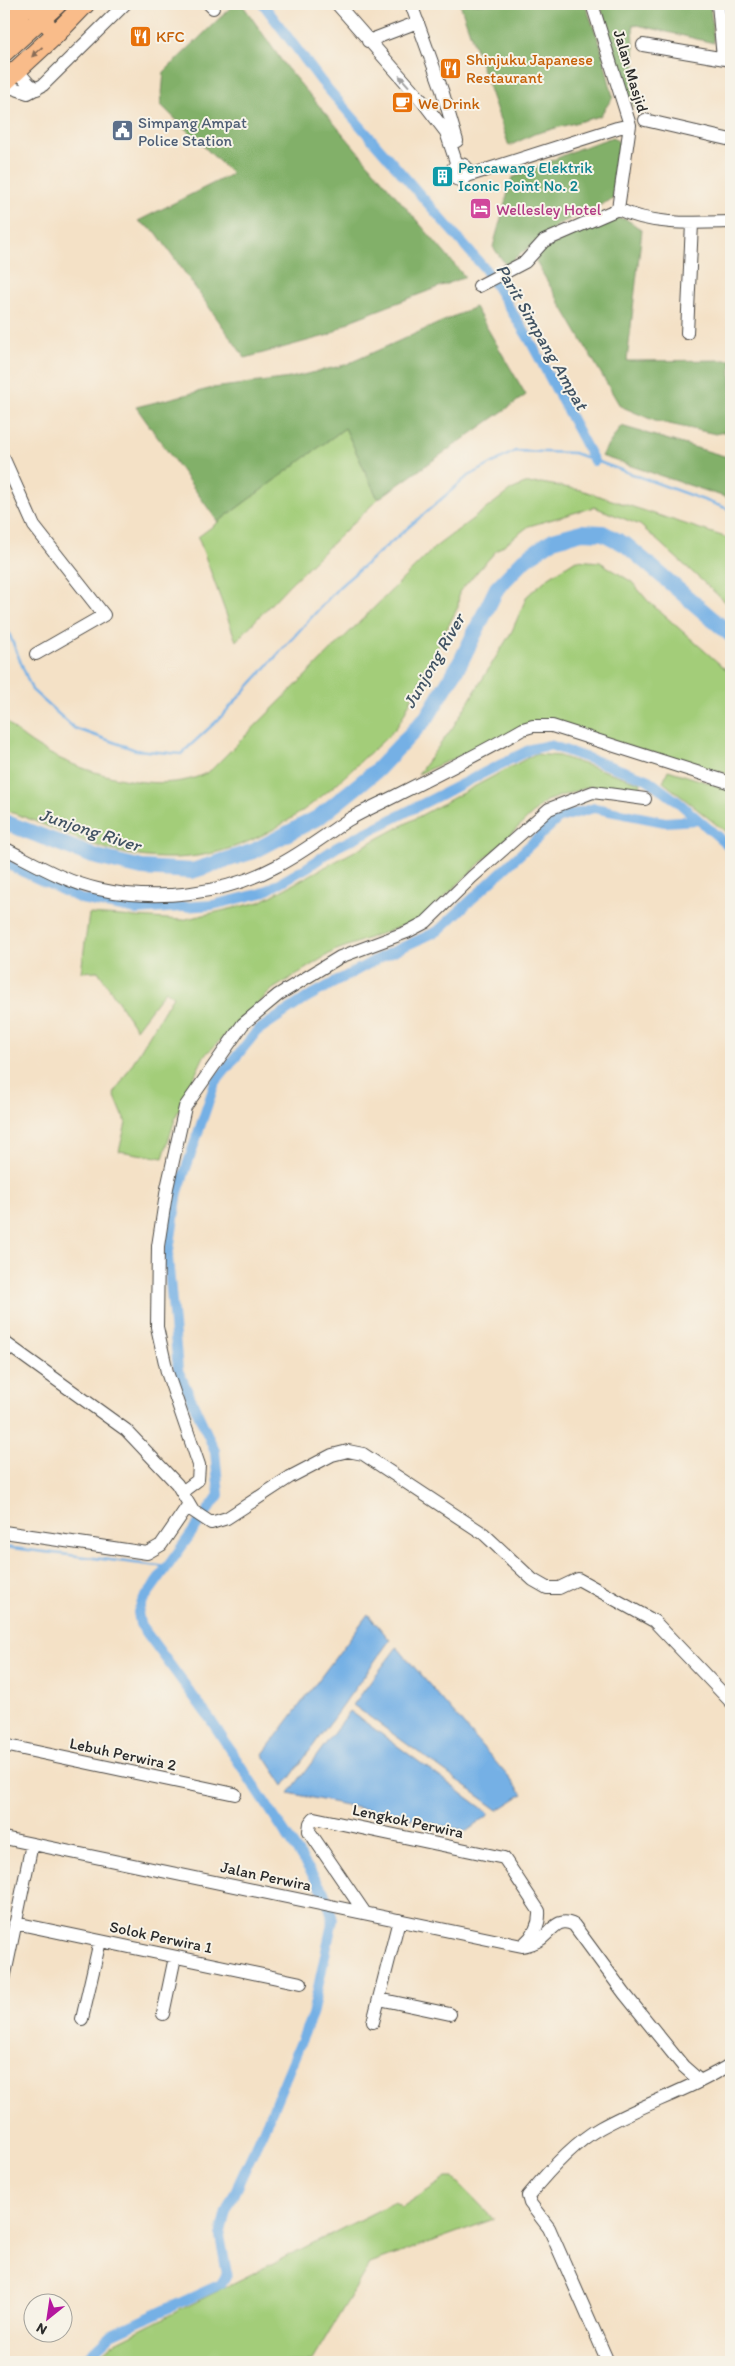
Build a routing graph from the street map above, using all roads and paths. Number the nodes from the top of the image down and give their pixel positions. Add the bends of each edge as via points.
1 (18, 4) edge
2 (28, 4) edge
3 (55, 4) edge
4 (84, 4) edge
5 (125, 4) edge
6 (337, 4) edge
7 (411, 4) edge
8 (592, 4) edge
9 (718, 4) edge
10 (41, 18) junction
11 (69, 20) junction
12 (418, 22) junction
13 (56, 34) junction
14 (4, 38) edge
15 (368, 40) junction
16 (643, 45) dead end
17 (4, 52) edge
18 (727, 59) edge
19 (10, 76) edge
20 (4, 87) edge
21 (38, 89) junction
22 (646, 120) dead end
23 (630, 125) junction
24 (731, 140) edge
25 (462, 169) junction
26 (618, 209) junction
27 (692, 222) junction
28 (731, 222) edge
29 (481, 285) dead end
30 (687, 333) dead end
31 (4, 459) edge
32 (36, 654) dead end
33 (731, 783) edge
34 (645, 799) dead end
35 (4, 848) edge
36 (4, 1342) edge
37 (182, 1492) junction
38 (191, 1508) junction
39 (4, 1532) edge
40 (731, 1702) edge
41 (4, 1745) edge
42 (235, 1794) dead end
43 (4, 1838) edge
44 (32, 1844) junction
45 (365, 1913) junction
46 (400, 1920) junction
47 (15, 1923) junction
48 (100, 1941) junction
49 (522, 1946) junction
50 (175, 1956) junction
51 (4, 1979) edge
52 (301, 1983) dead end
53 (379, 1999) junction
54 (163, 2014) dead end
55 (450, 2014) dead end
56 (82, 2019) dead end
57 (373, 2022) dead end
58 (731, 2064) edge
59 (700, 2081) junction
60 (608, 2362) edge

1 - 14 highway via 21,10 17,24
2 - 10 main road
3 - 10 highway
3 - 11 main road
4 - 11 highway
5 - 21 street
6 - 15 street
7 - 12 street
8 - 23 street, Jalan Masjid
9 - 18 street
10 - 13 main road
10 - 17 highway
11 - 13 highway
12 - 15 street
12 - 25 street via 442,90
13 -> 19 highway
25 -> 15 street via 446,132
16 - 18 street
17 - 19 highway
19 - 21 street
20 - 21 street via 28,93
22 - 24 street
23 - 25 street
23 - 26 street, Jalan Masjid
26 - 27 street via 639,218
26 - 29 street via 544,241 525,262
27 - 28 street
27 - 30 street
31 - 32 street via 34,526 104,615
33 - 35 street via 552,726 533,726 349,820 274,868 242,882 207,891 136,894 97,889 70,880
34 - 37 street via 593,792 549,809 426,922 340,956 278,995 243,1024 185,1106 158,1246 157,1327 167,1372 199,1465 198,1480
36 - 37 street via 126,1430
37 - 38 street
38 - 39 street via 161,1545 147,1553
38 - 40 street via 211,1523 227,1518 290,1477 332,1456 348,1451 363,1454 484,1534 533,1580 547,1588 559,1588 578,1579 654,1621
41 - 42 street, Lebuh Perwira 2
43 - 44 street, Jalan Perwira
44 - 45 street, Jalan Perwira
44 - 47 street
45 - 46 street, Jalan Perwira
45 - 49 street, Lengkok Perwira via 310,1830 314,1818 504,1858 539,1911 536,1929
46 - 49 street, Jalan Perwira
46 - 53 street
47 - 48 street, Solok Perwira 1
47 - 51 street
48 - 50 street, Solok Perwira 1
48 - 56 street
49 - 59 street via 533,1944 558,1924 574,1925 624,1993
50 - 52 street, Solok Perwira 1
50 - 54 street
53 - 55 street
53 - 57 street
58 - 59 street
59 - 60 street via 599,2129 577,2146 528,2196 549,2228

